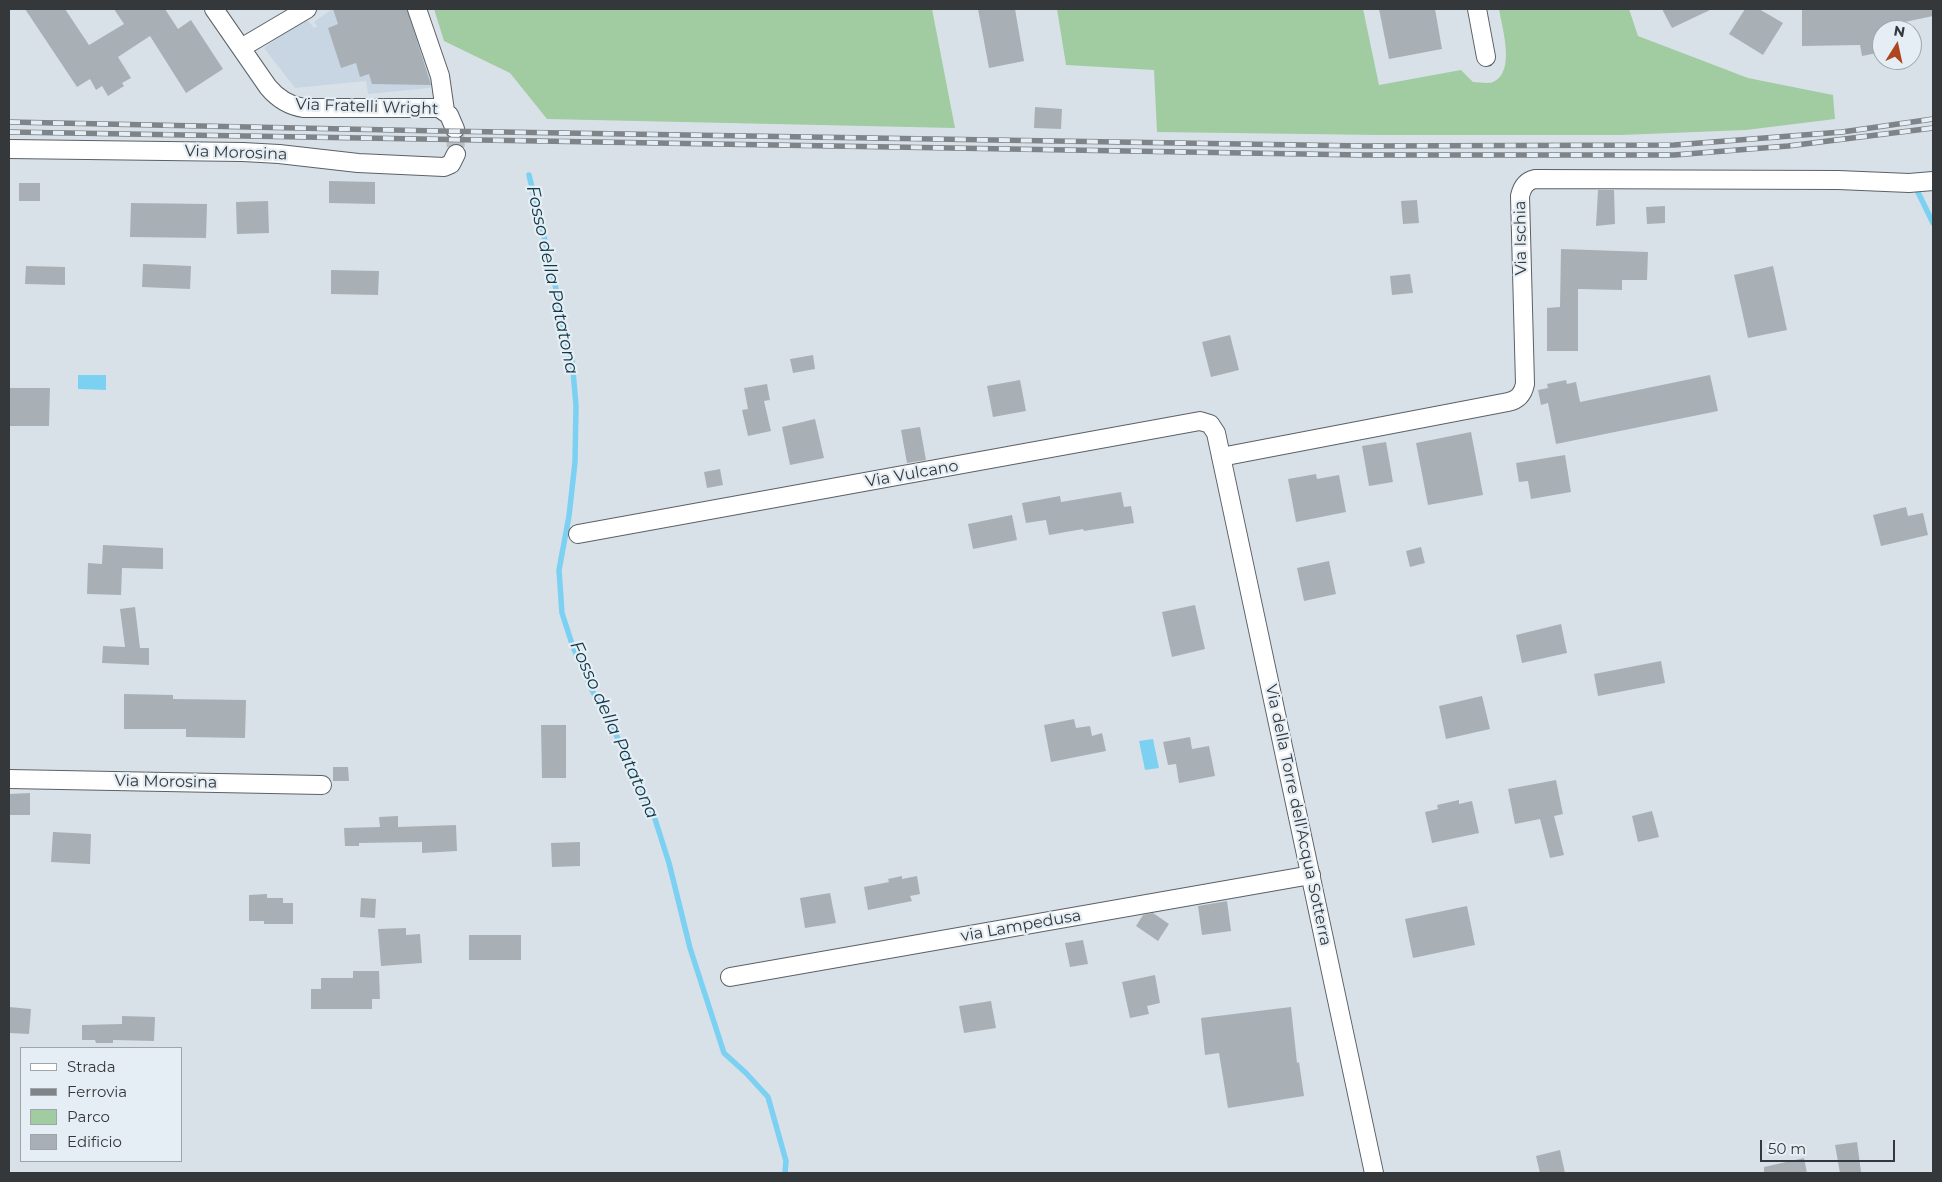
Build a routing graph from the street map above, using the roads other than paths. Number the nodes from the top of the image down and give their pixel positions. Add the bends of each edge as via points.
1 (214, 9) edge
2 (307, 9) edge
3 (417, 9) edge
4 (1477, 9) edge
5 (241, 48) junction
6 (1486, 57) dead end
7 (445, 111) junction
8 (455, 128) tunnel mouth
9 (9, 149) edge
10 (456, 154) dead end
11 (1925, 182) edge
12 (1221, 457) junction
13 (578, 534) dead end
14 (9, 779) edge
15 (322, 785) dead end
16 (1311, 875) junction
17 (730, 977) dead end
18 (1374, 1173) edge

1 - 5 street, Via Fratelli Wright
2 - 5 street
3 - 7 street, Via Fratelli Wright via 440,76
4 - 6 street
5 - 7 street, Via Fratelli Wright via 271,90 294,106 432,107
7 - 8 street
9 - 10 street, Via Morosina via 243,152 444,167 451,164
11 - 12 street, Via Ischia via 1529,181 1524,184 1520,196 1525,384 1520,397 1508,402
12 - 13 street, Via Vulcano via 1214,428 1200,421
12 - 16 street, Via della Torre dell'Acqua Sotterra
14 - 15 street, Via Morosina
16 - 17 street, via Lampedusa
16 - 18 street, Via della Torre dell'Acqua Sotterra

